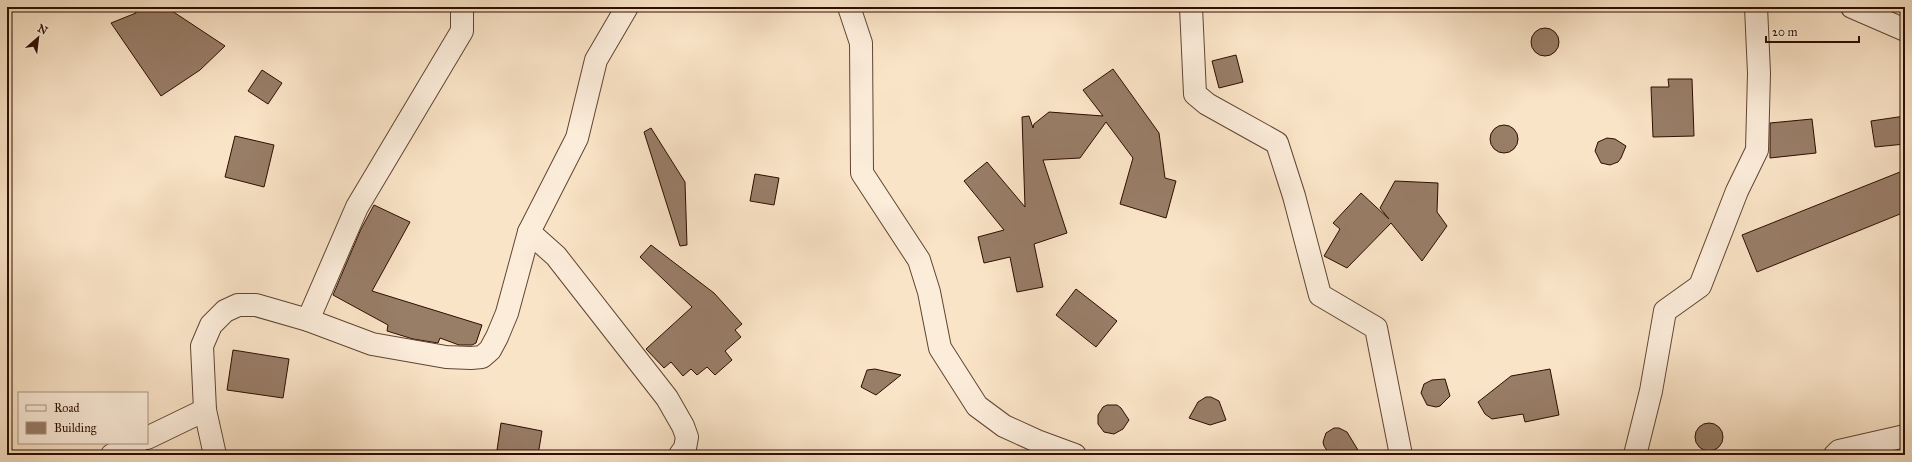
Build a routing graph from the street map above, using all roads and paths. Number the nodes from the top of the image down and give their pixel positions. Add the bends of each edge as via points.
1 (462, 7) edge
2 (627, 7) edge
3 (849, 7) edge
4 (1191, 7) edge
5 (1756, 7) edge
6 (1852, 7) edge
7 (1905, 30) edge
8 (529, 232) junction
9 (308, 320) junction
10 (205, 410) junction
11 (1905, 436) edge
12 (148, 438) edge
13 (135, 444) edge
14 (112, 455) edge
15 (215, 455) edge
16 (680, 455) edge
17 (1076, 455) edge
18 (1401, 455) edge
19 (1635, 455) edge
20 (1835, 455) edge

1 - 9 street via 462,31 357,206
2 - 8 street via 596,60 577,138
3 - 17 street via 861,43 862,173 919,260 929,292 940,348 977,406 1004,426
4 - 18 street via 1195,94 1207,104 1277,143 1320,295 1376,328
5 - 19 street via 1759,73 1757,150 1737,191 1700,286 1665,311 1651,391
6 - 7 street
8 - 9 street via 507,313 490,350 482,357 446,356 372,344
8 - 16 street via 556,256 666,398 687,437 685,448
9 - 10 street via 256,304 238,305 225,311 211,325 202,346
10 - 12 street
10 - 15 street
11 - 20 street via 1839,451
13 - 14 street

